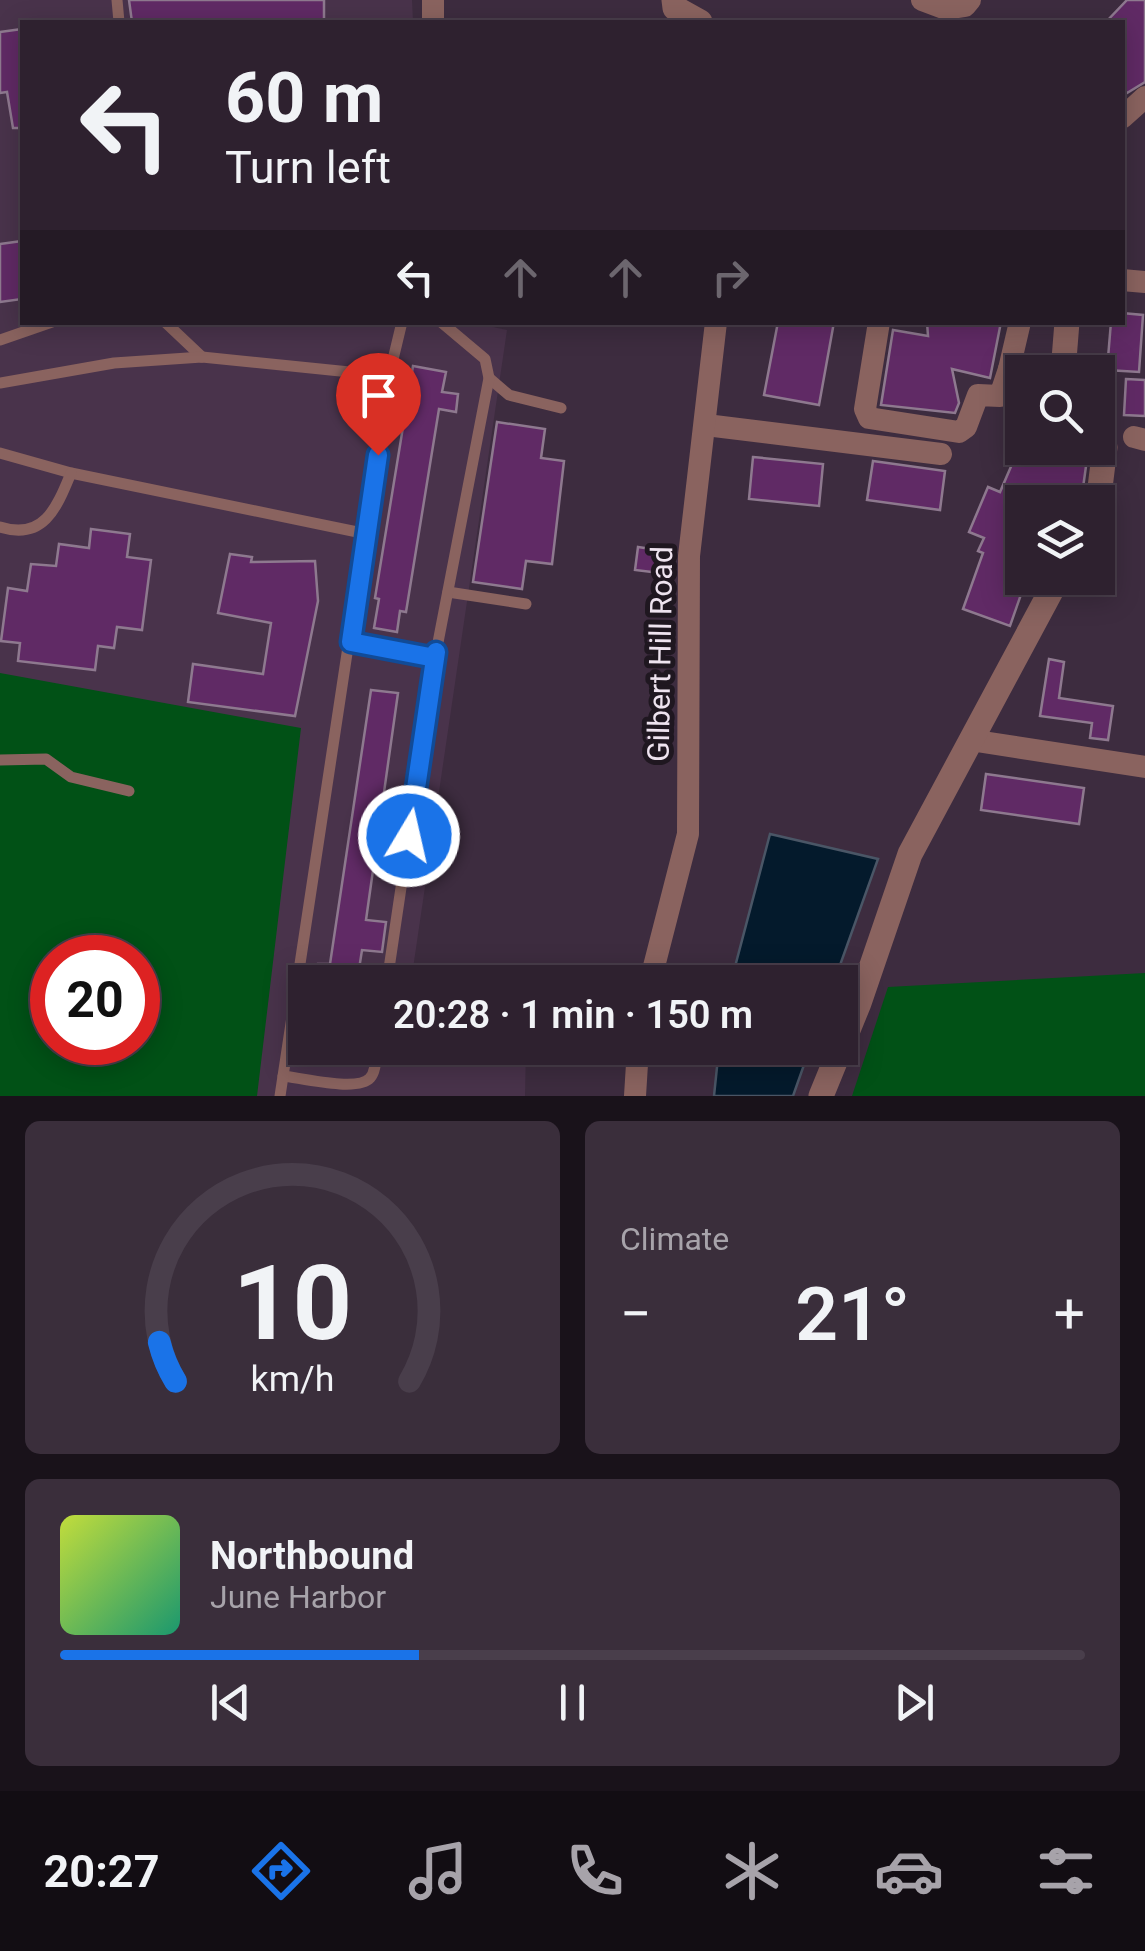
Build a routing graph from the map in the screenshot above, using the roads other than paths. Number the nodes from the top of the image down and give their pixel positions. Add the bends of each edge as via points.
1 (674, 0) edge
2 (922, 0) edge
3 (970, 0) edge
4 (696, 20) edge
5 (1145, 97) edge
6 (1125, 115) edge
7 (43, 325) edge
8 (168, 325) edge
9 (401, 325) edge
10 (444, 325) edge
11 (716, 325) edge
12 (879, 325) edge
13 (1020, 325) edge
14 (1067, 325) edge
15 (0, 340) edge
16 (1020, 355) edge
17 (1064, 355) edge
18 (202, 357) junction
19 (389, 376) junction
20 (489, 378) junction
21 (0, 383) edge
22 (1005, 392) edge
23 (560, 408) dead end
24 (706, 425) junction
25 (0, 452) edge
26 (941, 454) dead end
27 (71, 473) junction
28 (0, 527) edge
29 (367, 534) junction
30 (448, 592) junction
31 (1049, 595) edge
32 (526, 604) dead end
33 (351, 642) junction
34 (436, 652) junction
35 (970, 740) junction
36 (0, 760) edge
37 (1145, 767) edge
38 (129, 790) dead end
39 (390, 965) edge
40 (654, 965) edge
41 (375, 1065) edge
42 (637, 1065) edge
43 (283, 1076) junction
44 (280, 1096) edge
45 (635, 1096) edge
46 (821, 1096) edge

1 - 4 street via 675,8
2 - 3 street via 946,9
5 - 6 street
7 - 15 lane
8 - 18 lane
9 - 19 lane
10 - 20 lane via 484,359
11 - 24 street, Gilbert Hill Road
12 - 22 street via 869,418 959,432 978,396
13 - 16 street
14 - 17 street
18 - 19 lane
18 - 21 lane via 114,363
19 - 29 lane
20 - 23 lane via 509,395
20 - 30 lane
24 - 26 street
24 - 40 street, Gilbert Hill Road via 689,556 688,834
25 - 27 lane
27 - 28 lane via 45,522 16,532
27 - 29 lane
29 - 33 lane
30 - 32 lane
30 - 34 lane
31 - 35 street
33 - 34 lane via 435,658
33 - 43 lane
34 - 39 lane
35 - 37 street
35 - 46 street via 910,854
36 - 38 lane via 46,759 71,778
41 - 43 lane via 373,1076 352,1085
42 - 45 street
43 - 44 lane

